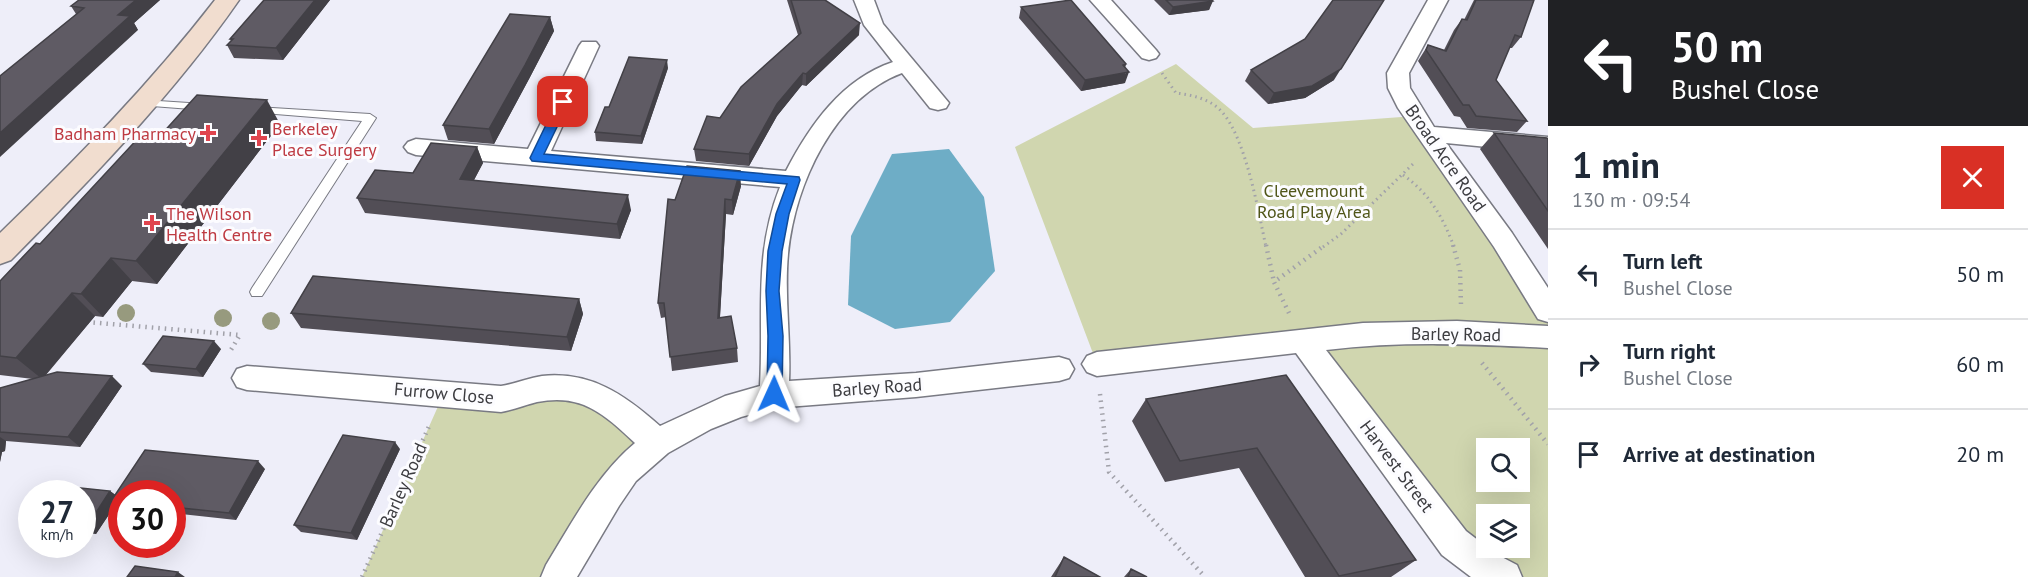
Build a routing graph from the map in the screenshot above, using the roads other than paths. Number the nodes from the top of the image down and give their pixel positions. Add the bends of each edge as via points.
1 (227, 0) edge
2 (864, 0) edge
3 (1100, 0) edge
4 (1438, 0) edge
5 (590, 46) dead end
6 (1149, 54) road end
7 (906, 64) junction
8 (143, 103) junction
9 (938, 103) dead end
10 (214, 107) edge
11 (238, 109) edge
12 (1428, 134) junction
13 (1548, 145) edge
14 (416, 147) dead end
15 (536, 158) junction
16 (794, 180) junction
17 (0, 252) edge
18 (257, 292) dead end
19 (1548, 311) edge
20 (1548, 337) edge
21 (1303, 341) junction
22 (1097, 364) road end
23 (1059, 369) dead end
24 (246, 378) dead end
25 (774, 394) junction
26 (657, 443) junction
27 (558, 577) edge
28 (1505, 577) edge

1 - 8 main road via 185,57
2 - 7 street via 874,25
3 - 6 street
4 - 12 street, Broad Acre Road via 1398,74 1406,103
5 - 15 street
7 - 9 street
7 - 16 street via 874,77 850,99 828,123
8 - 10 lane
8 - 17 main road
11 - 18 lane via 370,118
12 - 13 street
12 - 19 street, Broad Acre Road
14 - 15 street
15 - 16 street
16 - 25 street via 775,251
20 - 21 street, Barley Road via 1458,332 1363,334
21 - 22 street
21 - 28 street, Harvest Street via 1454,543
23 - 25 street, Barley Road via 916,385
24 - 26 street, Furrow Close via 501,399 538,389 580,388 612,403
25 - 26 street, Barley Road via 700,420
26 - 27 street, Barley Road via 625,471

